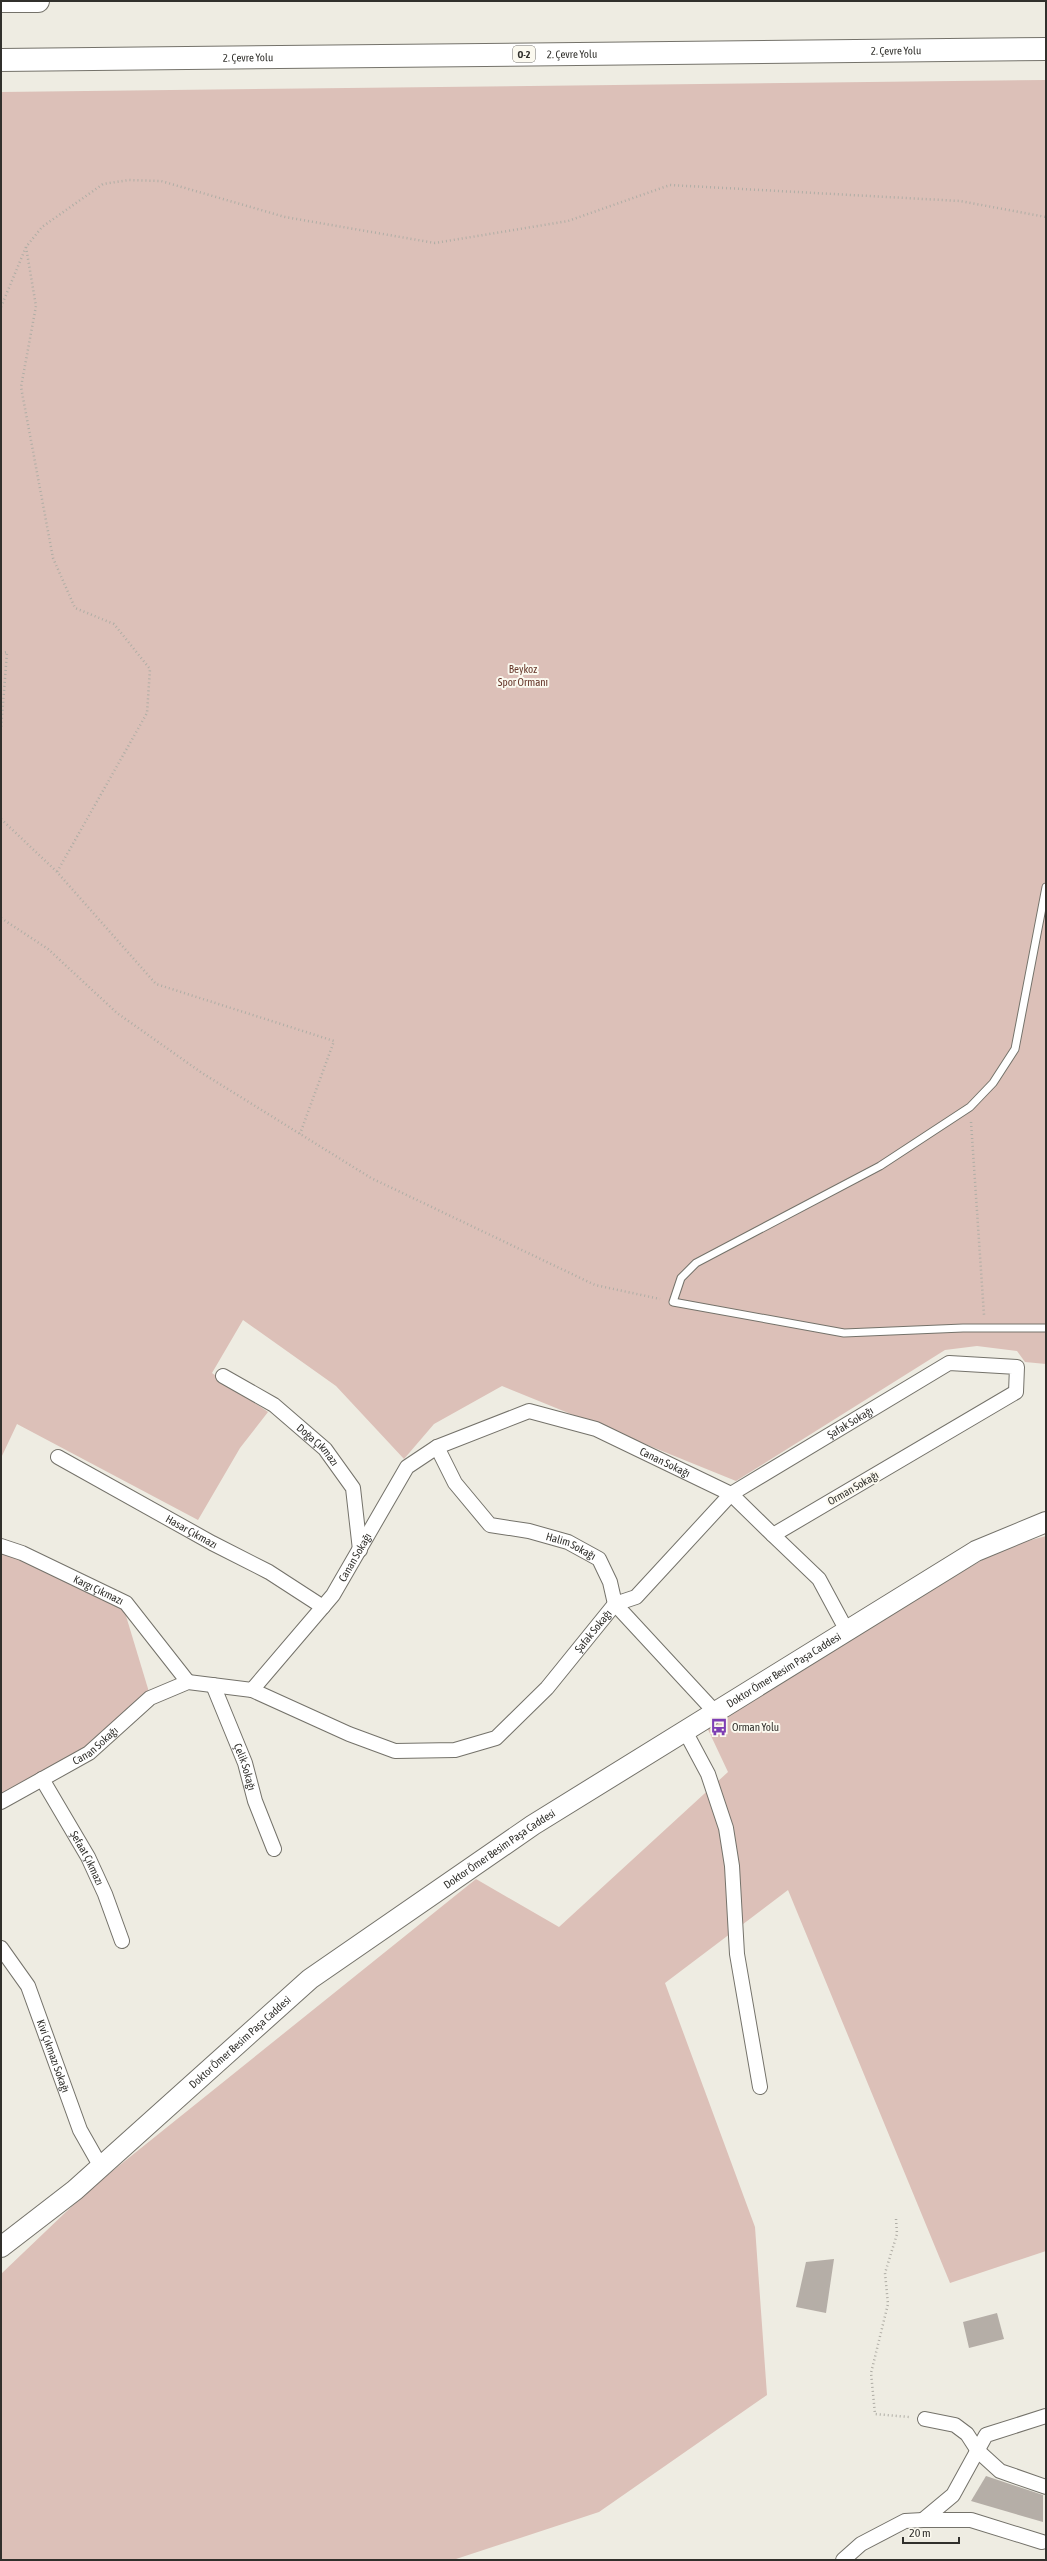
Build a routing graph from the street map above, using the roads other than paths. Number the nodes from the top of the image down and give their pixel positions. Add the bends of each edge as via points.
1 (1, 1) edge
2 (38, 1) edge
3 (1046, 49) edge
4 (1, 60) edge
5 (1046, 887) edge
6 (1046, 1328) edge
7 (948, 1363) joint
8 (223, 1376) dead end
9 (437, 1447) junction
10 (58, 1457) dead end
11 (731, 1494) junction
12 (1046, 1522) edge
13 (773, 1535) junction
14 (1, 1546) edge
15 (360, 1550) junction
16 (615, 1604) junction
17 (323, 1608) junction
18 (847, 1631) junction
19 (188, 1682) junction
20 (213, 1685) junction
21 (252, 1690) junction
22 (715, 1712) junction
23 (685, 1730) junction
24 (42, 1779) junction
25 (1, 1802) edge
26 (274, 1849) dead end
27 (122, 1941) dead end
28 (1, 1948) edge
29 (760, 2087) dead end
30 (101, 2167) junction
31 (1, 2247) edge
32 (1046, 2416) edge
33 (925, 2419) road end
34 (978, 2452) junction
35 (1046, 2487) edge
36 (923, 2520) junction
37 (1042, 2542) dead end
38 (843, 2560) edge

1 - 2 highway
3 - 4 highway, 2. Çevre Yolu / O-2
5 - 6 lane via 1015,1049 993,1083 970,1107 880,1166 696,1263 681,1278 673,1302 844,1333 985,1327
7 - 11 street, Şafak Sokağı
7 - 13 street, Orman Sokağı via 1017,1367 1016,1392
8 - 15 street, Doğa Çıkmazı via 274,1405 325,1450 353,1488
9 - 11 street, Canan Sokağı via 529,1411 596,1429
9 - 15 street, Canan Sokağı via 408,1467
9 - 16 street, Halim Sokağı via 455,1484 490,1525 529,1531 568,1542 599,1559 610,1582
10 - 17 street, Hasar Çıkmazı via 269,1572
11 - 13 street, Canan Sokağı
11 - 16 street, Şafak Sokağı via 636,1597
12 - 18 street, Doktor Ömer Besim Paşa Caddesi via 976,1551
13 - 18 street via 819,1579
14 - 19 street, Kargı Çıkmazı via 22,1553 126,1603
15 - 17 street, Canan Sokağı
16 - 21 street, Şafak Sokağı via 548,1688 496,1738 455,1750 395,1751 349,1734
16 - 22 street, Halim Sokağı
17 - 21 street, Canan Sokağı
18 - 22 street, Doktor Ömer Besim Paşa Caddesi
19 - 20 street, Canan Sokağı
19 - 24 street, Canan Sokağı via 150,1698 89,1753
20 - 21 street, Canan Sokağı
20 - 26 street, Çelik Sokağı via 245,1763 255,1801
22 - 23 street, Doktor Ömer Besim Paşa Caddesi
23 - 29 street via 708,1774 726,1828 732,1866 737,1954
23 - 30 street, Doktor Ömer Besim Paşa Caddesi via 533,1825 310,1979
24 - 25 street, Canan Sokağı
24 - 27 street, Şefaat Çıkmazı via 88,1857
28 - 30 street, Kivi Çıkmazı Sokağı via 28,1986 80,2130
30 - 31 street, Doktor Ömer Besim Paşa Caddesi
32 - 34 street via 986,2435
33 - 34 street via 955,2425 967,2434
34 - 35 street via 1000,2471
34 - 36 street via 953,2495
36 - 37 street via 970,2520
36 - 38 street via 905,2521 861,2544

